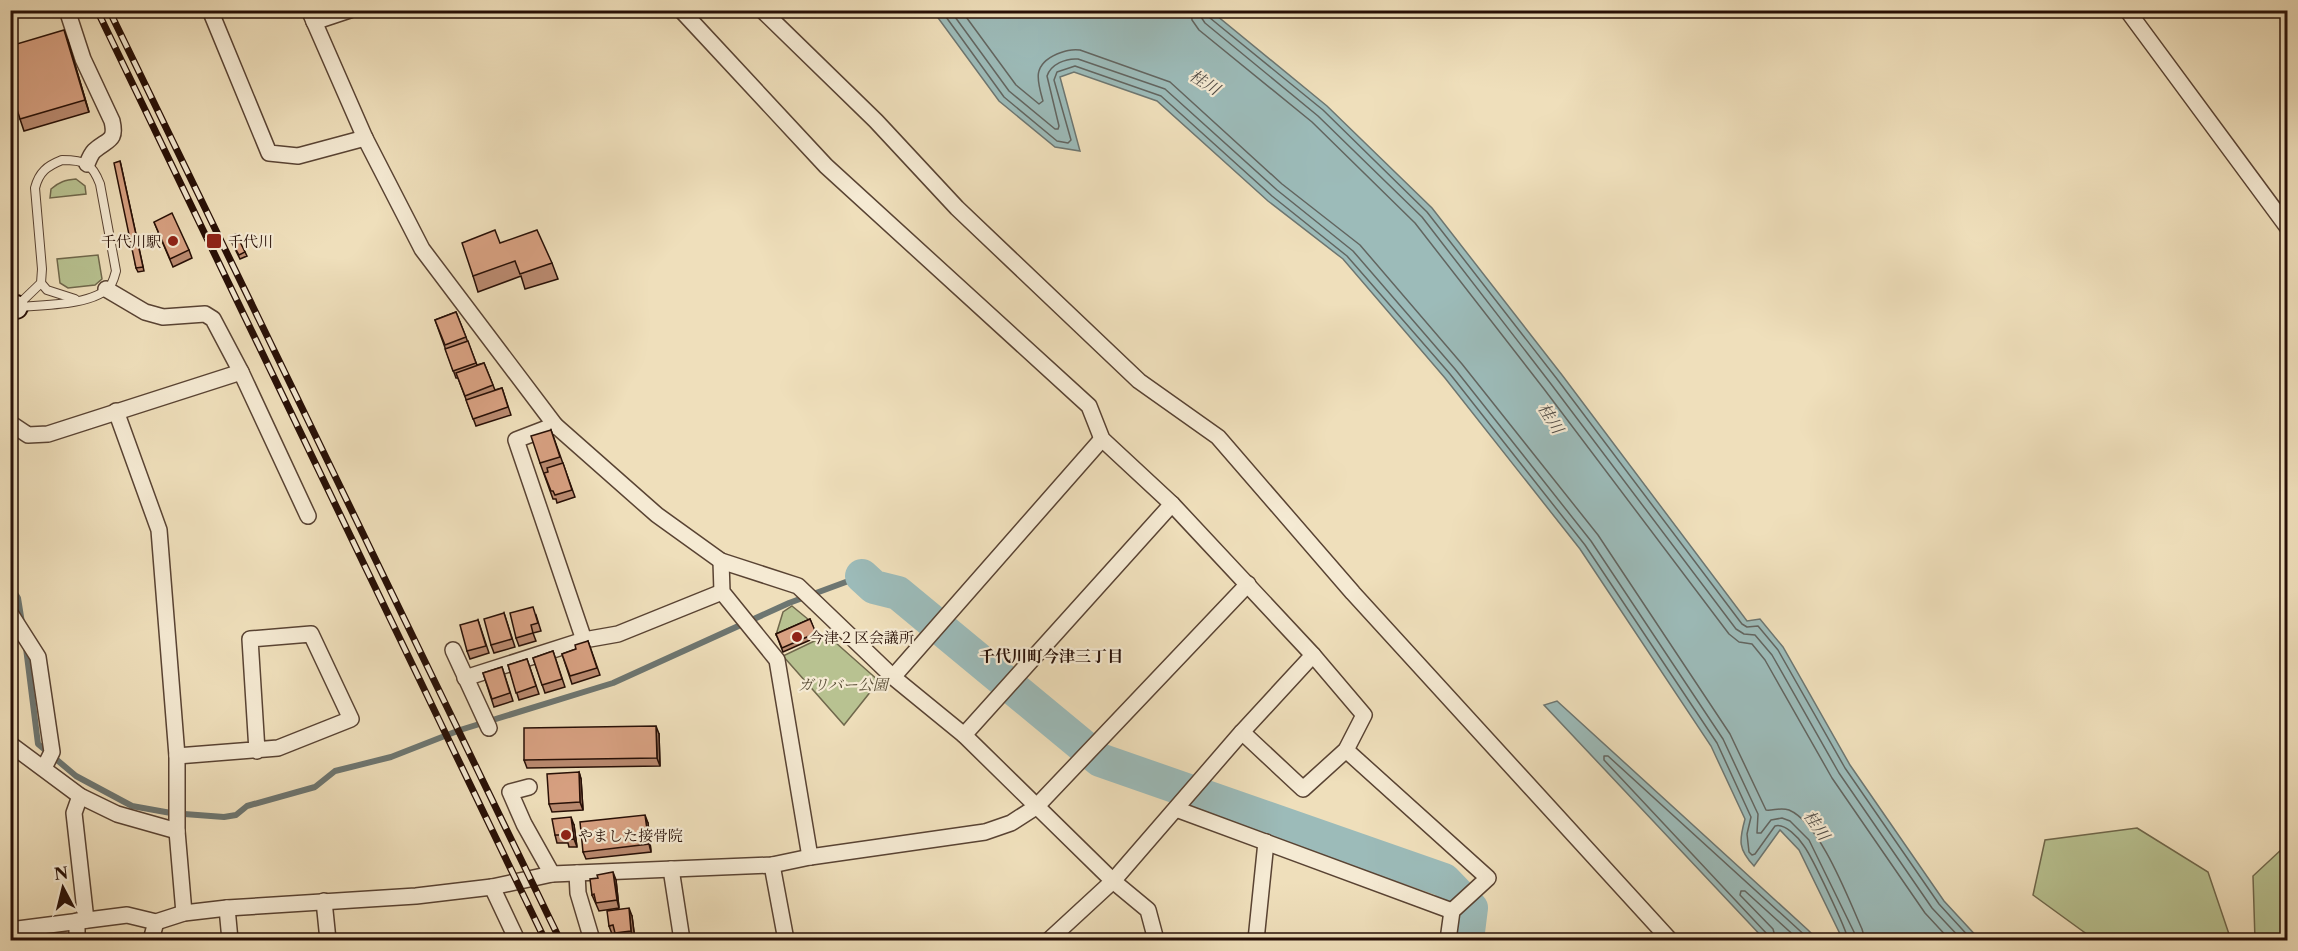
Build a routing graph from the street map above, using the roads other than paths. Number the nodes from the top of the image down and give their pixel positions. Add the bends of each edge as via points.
1 (67, 10) edge
2 (210, 10) edge
3 (350, 10) edge
4 (681, 10) edge
5 (762, 10) edge
6 (2127, 10) edge
7 (312, 16) edge
8 (365, 138) junction
9 (87, 164) junction
10 (2288, 228) edge
11 (41, 283) junction
12 (106, 288) junction
13 (83, 300) junction
14 (13, 308) edge
15 (241, 372) junction
16 (116, 411) junction
17 (10, 423) edge
18 (555, 425) junction
19 (1102, 439) junction
20 (1172, 504) junction
21 (308, 516) dead end
22 (721, 561) junction
23 (1248, 584) junction
24 (722, 592) junction
25 (10, 613) edge
26 (584, 640) junction
27 (453, 650) dead end
28 (1313, 655) junction
29 (893, 677) junction
30 (465, 678) junction
31 (487, 723) dead end
32 (1242, 732) junction
33 (964, 735) junction
34 (10, 744) edge
35 (1346, 750) junction
36 (257, 751) junction
37 (177, 756) junction
38 (44, 768) junction
39 (529, 787) dead end
40 (80, 796) junction
41 (1036, 807) junction
42 (1176, 809) junction
43 (177, 831) junction
44 (1266, 842) junction
45 (810, 858) junction
46 (772, 866) junction
47 (671, 869) junction
48 (577, 873) junction
49 (552, 874) junction
50 (1113, 882) junction
51 (492, 887) junction
52 (324, 901) junction
53 (227, 909) junction
54 (1452, 911) junction
55 (184, 913) junction
56 (81, 920) junction
57 (156, 922) junction
58 (10, 930) edge
59 (77, 940) edge
60 (151, 940) edge
61 (230, 940) edge
62 (328, 940) edge
63 (517, 940) edge
64 (592, 940) edge
65 (682, 940) edge
66 (786, 940) edge
67 (1048, 940) edge
68 (1156, 940) edge
69 (1256, 940) edge
70 (1448, 940) edge
71 (1670, 940) edge

1 - 9 street via 114,131 112,139 93,152
2 - 8 street via 269,153 298,156
3 - 7 street
4 - 19 street via 826,166 1089,406
5 - 71 street via 876,121 957,208 1138,381 1218,437 1353,593
6 - 10 street
7 - 8 street
8 - 18 street via 422,249
9 - 11 lane via 62,160 38,175 35,188
9 - 12 lane via 96,172 100,184 113,249 116,271 112,284
11 - 13 lane via 54,293
11 - 14 lane
12 - 13 lane
12 - 15 street via 145,312 163,317 206,314 213,319
13 - 14 lane
15 - 16 street
15 - 21 street
16 - 17 street via 48,434 28,435
16 - 37 street via 159,530
18 - 22 street via 657,515
18 - 26 street via 516,440
19 - 20 street
19 - 29 street
20 - 23 street
20 - 33 street
22 - 24 street
22 - 29 street via 798,586
23 - 28 street
23 - 41 street
24 - 26 street via 618,634
24 - 45 street via 777,660
25 - 38 street via 38,657 52,752
26 - 30 street
27 - 30 street
28 - 32 street
28 - 35 street via 1364,716
29 - 33 street
30 - 31 street
32 - 35 street via 1303,789
32 - 42 street
33 - 41 street
34 - 38 street
35 - 54 street via 1488,878
36 - 36 street via 278,748 351,719 311,634 250,639
36 - 37 street
37 - 43 street
38 - 40 street
39 - 49 street via 510,792
40 - 43 street via 117,814
40 - 56 street via 74,813
41 - 45 street via 1011,823 985,832
41 - 50 street
42 - 44 street
42 - 50 street
43 - 55 street
44 - 54 street
44 - 69 street
45 - 46 street
46 - 47 street
46 - 66 street
47 - 48 street
47 - 65 street
48 - 49 street
48 - 64 street via 578,892
49 - 51 street
50 - 67 street
50 - 68 street via 1148,910
51 - 52 street
51 - 63 street
52 - 53 street
52 - 62 street
53 - 55 street
53 - 61 street
54 - 70 street
55 - 57 street
56 - 57 street via 127,915
56 - 58 street
56 - 59 street
57 - 60 street

